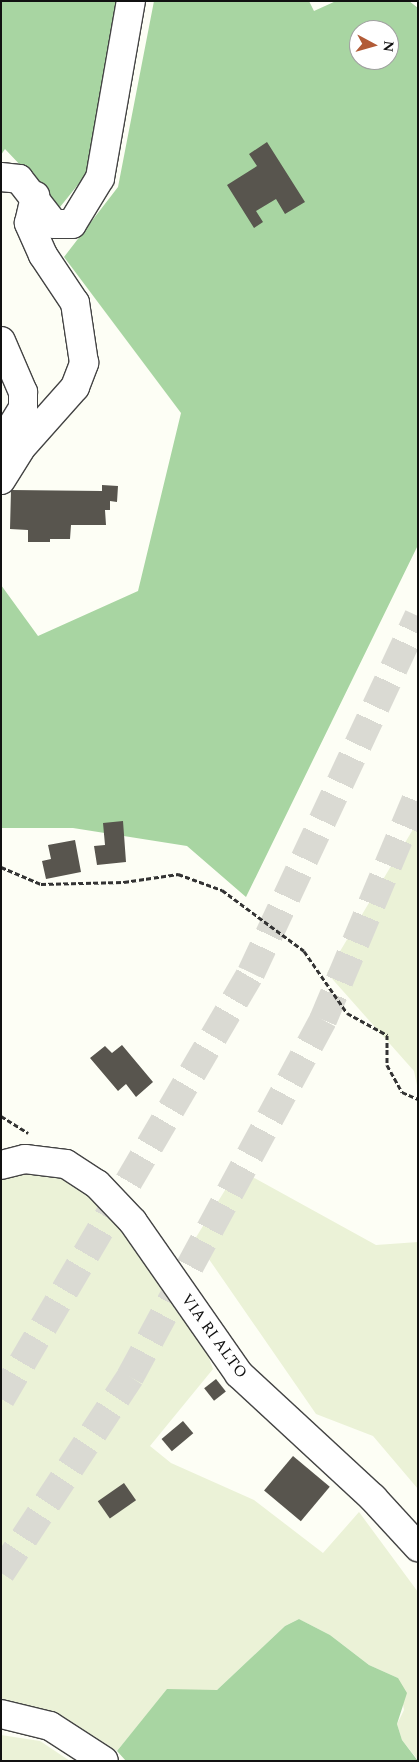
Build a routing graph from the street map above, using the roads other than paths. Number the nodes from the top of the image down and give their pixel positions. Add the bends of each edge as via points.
1 (131, 1) edge
2 (1, 177) edge
3 (35, 196) junction
4 (1, 341) edge
5 (1, 444) edge
6 (1, 480) edge
7 (1, 1165) edge
8 (418, 1547) edge
9 (1, 1714) edge
10 (104, 1761) edge

1 - 3 street via 100,178 72,224 54,224
2 - 3 street via 19,179
3 - 6 street via 29,223 43,255 75,302 84,363 75,387 20,450
4 - 5 street via 23,392 22,408
7 - 8 street, VIA RI ALTO via 24,1159 66,1164 97,1184 133,1222 240,1374 373,1498
9 - 10 street via 50,1726

